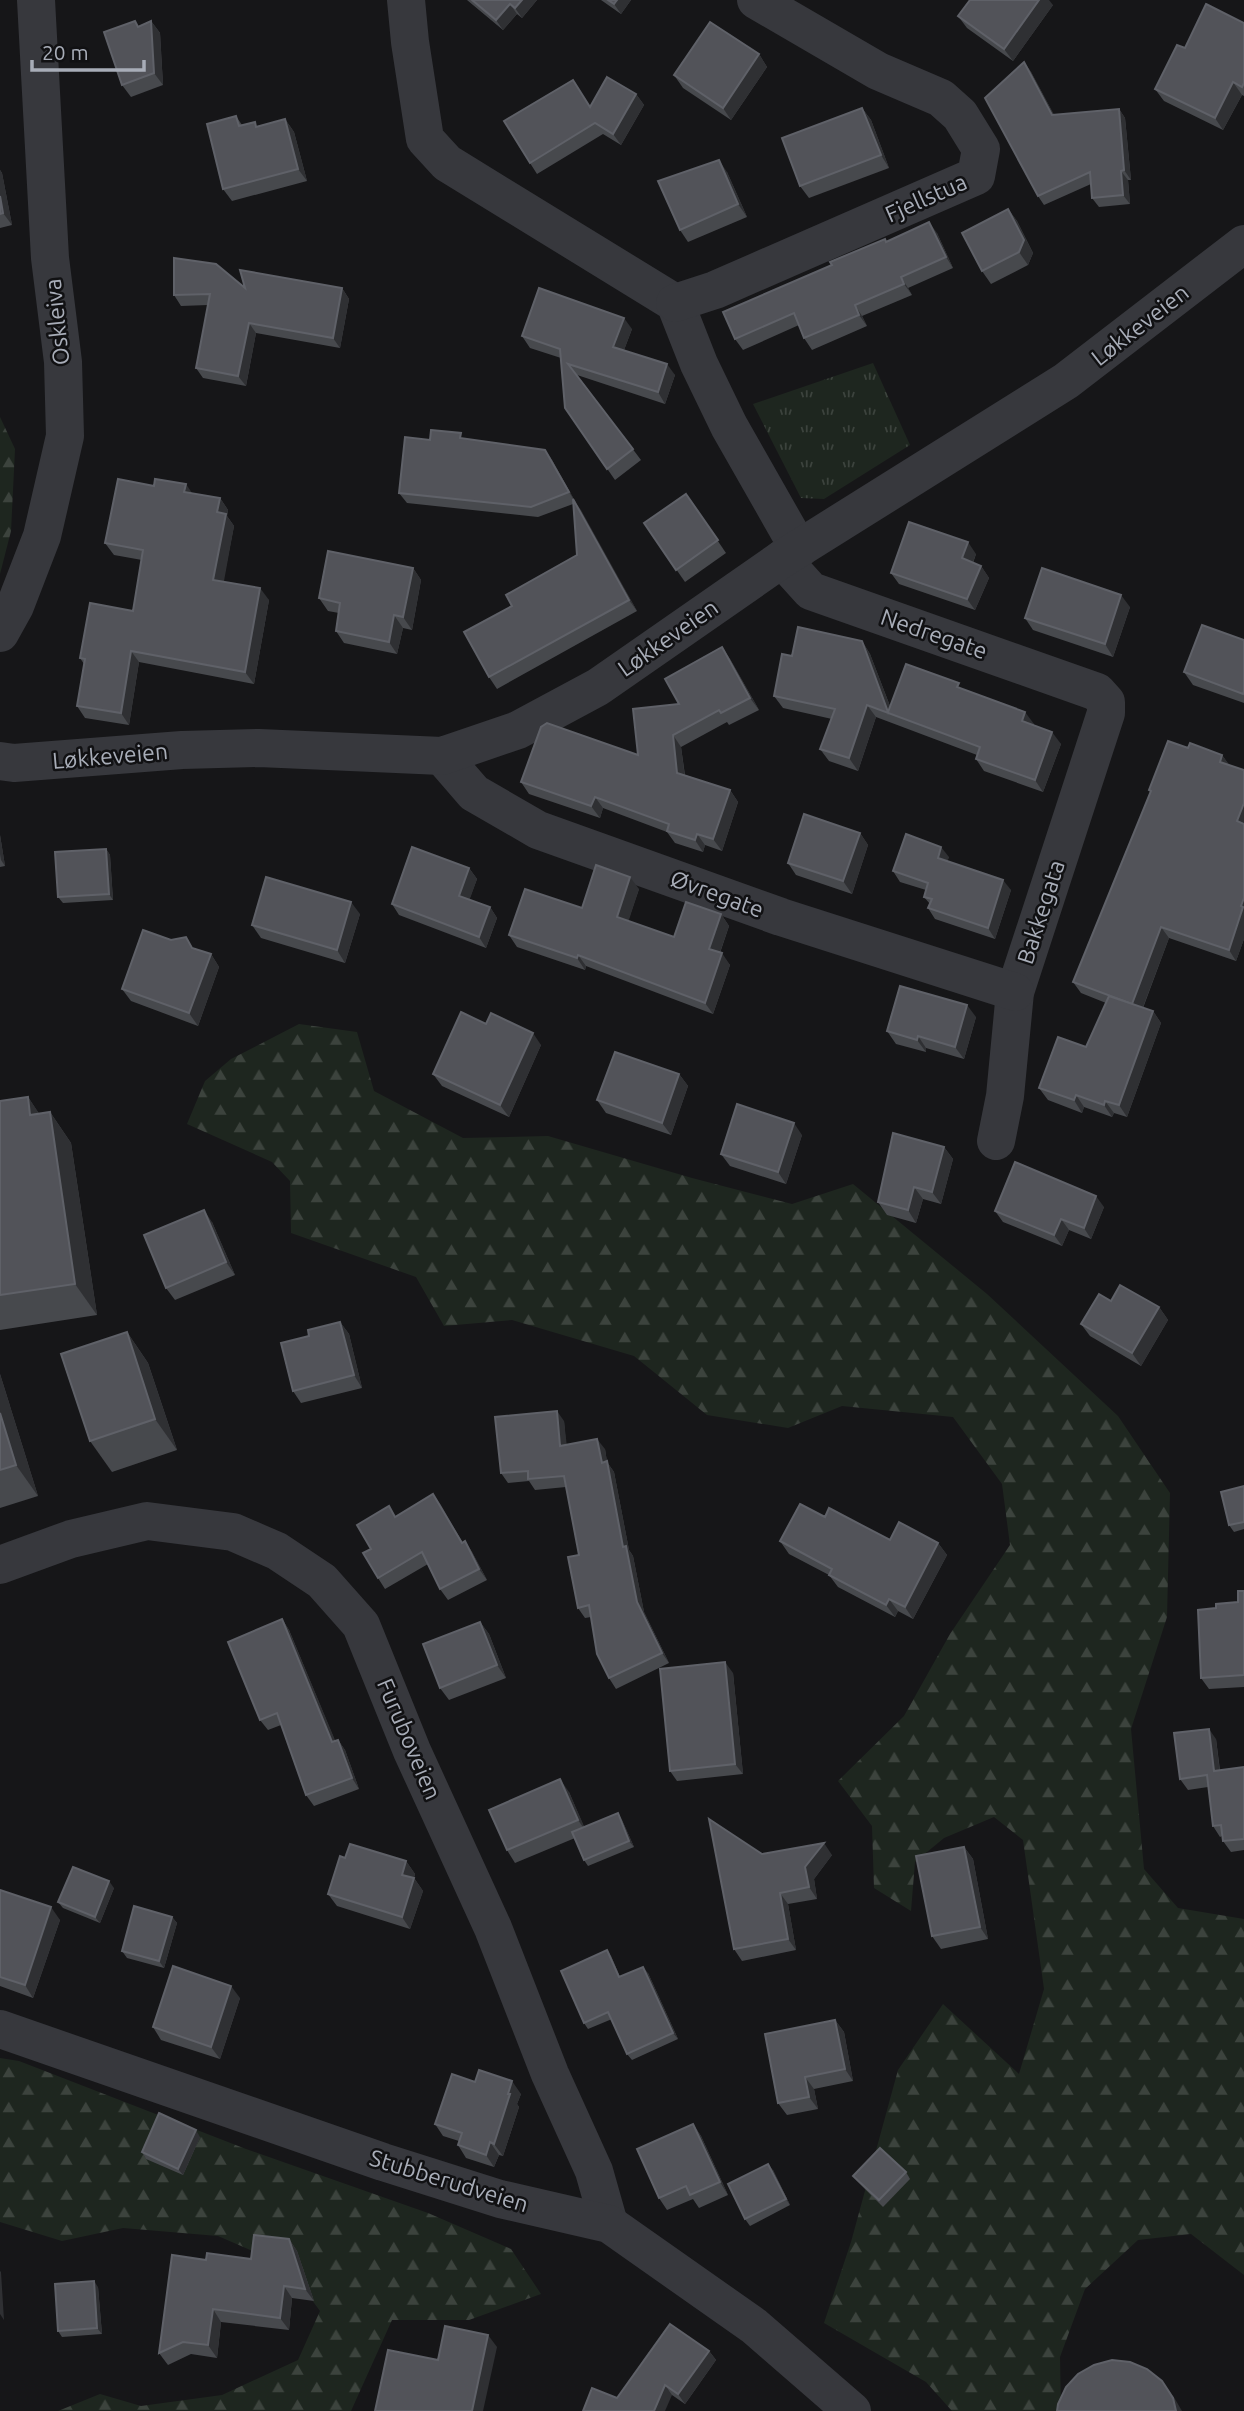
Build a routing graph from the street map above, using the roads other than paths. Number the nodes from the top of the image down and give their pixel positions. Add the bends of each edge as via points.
1 (36, 0) edge
2 (407, 0) edge
3 (757, 0) edge
4 (1244, 244) edge
5 (675, 303) junction
6 (791, 554) junction
7 (0, 633) edge
8 (1097, 692) joint
9 (442, 756) junction
10 (0, 761) edge
11 (1015, 992) junction
12 (996, 1141) dead end
13 (0, 1565) edge
14 (0, 2029) edge
15 (609, 2224) junction
16 (852, 2411) edge

1 - 7 street, Oskleiva via 65,436 42,536
2 - 5 street via 425,139 447,163
3 - 5 street, Fjellstua via 878,71 941,98 960,115 981,149 976,176 715,290
4 - 6 street, Løkkeveien via 1066,382
5 - 6 street
6 - 8 street, Nedregate via 811,591
6 - 9 street, Løkkeveien via 598,687 518,730
8 - 11 street, Bakkegata via 1106,702 1105,713
9 - 10 street, Løkkeveien via 259,748 14,764
9 - 11 street, Øvregate via 474,793 538,830 781,917
11 - 12 street, Bakkegata
13 - 15 street, Furuboveien via 71,1539 147,1521 233,1532 277,1551 322,1581 361,1625 594,2171
14 - 15 street, Stubberudveien via 409,2170 500,2199
15 - 16 street, Stubberudveien via 754,2326

